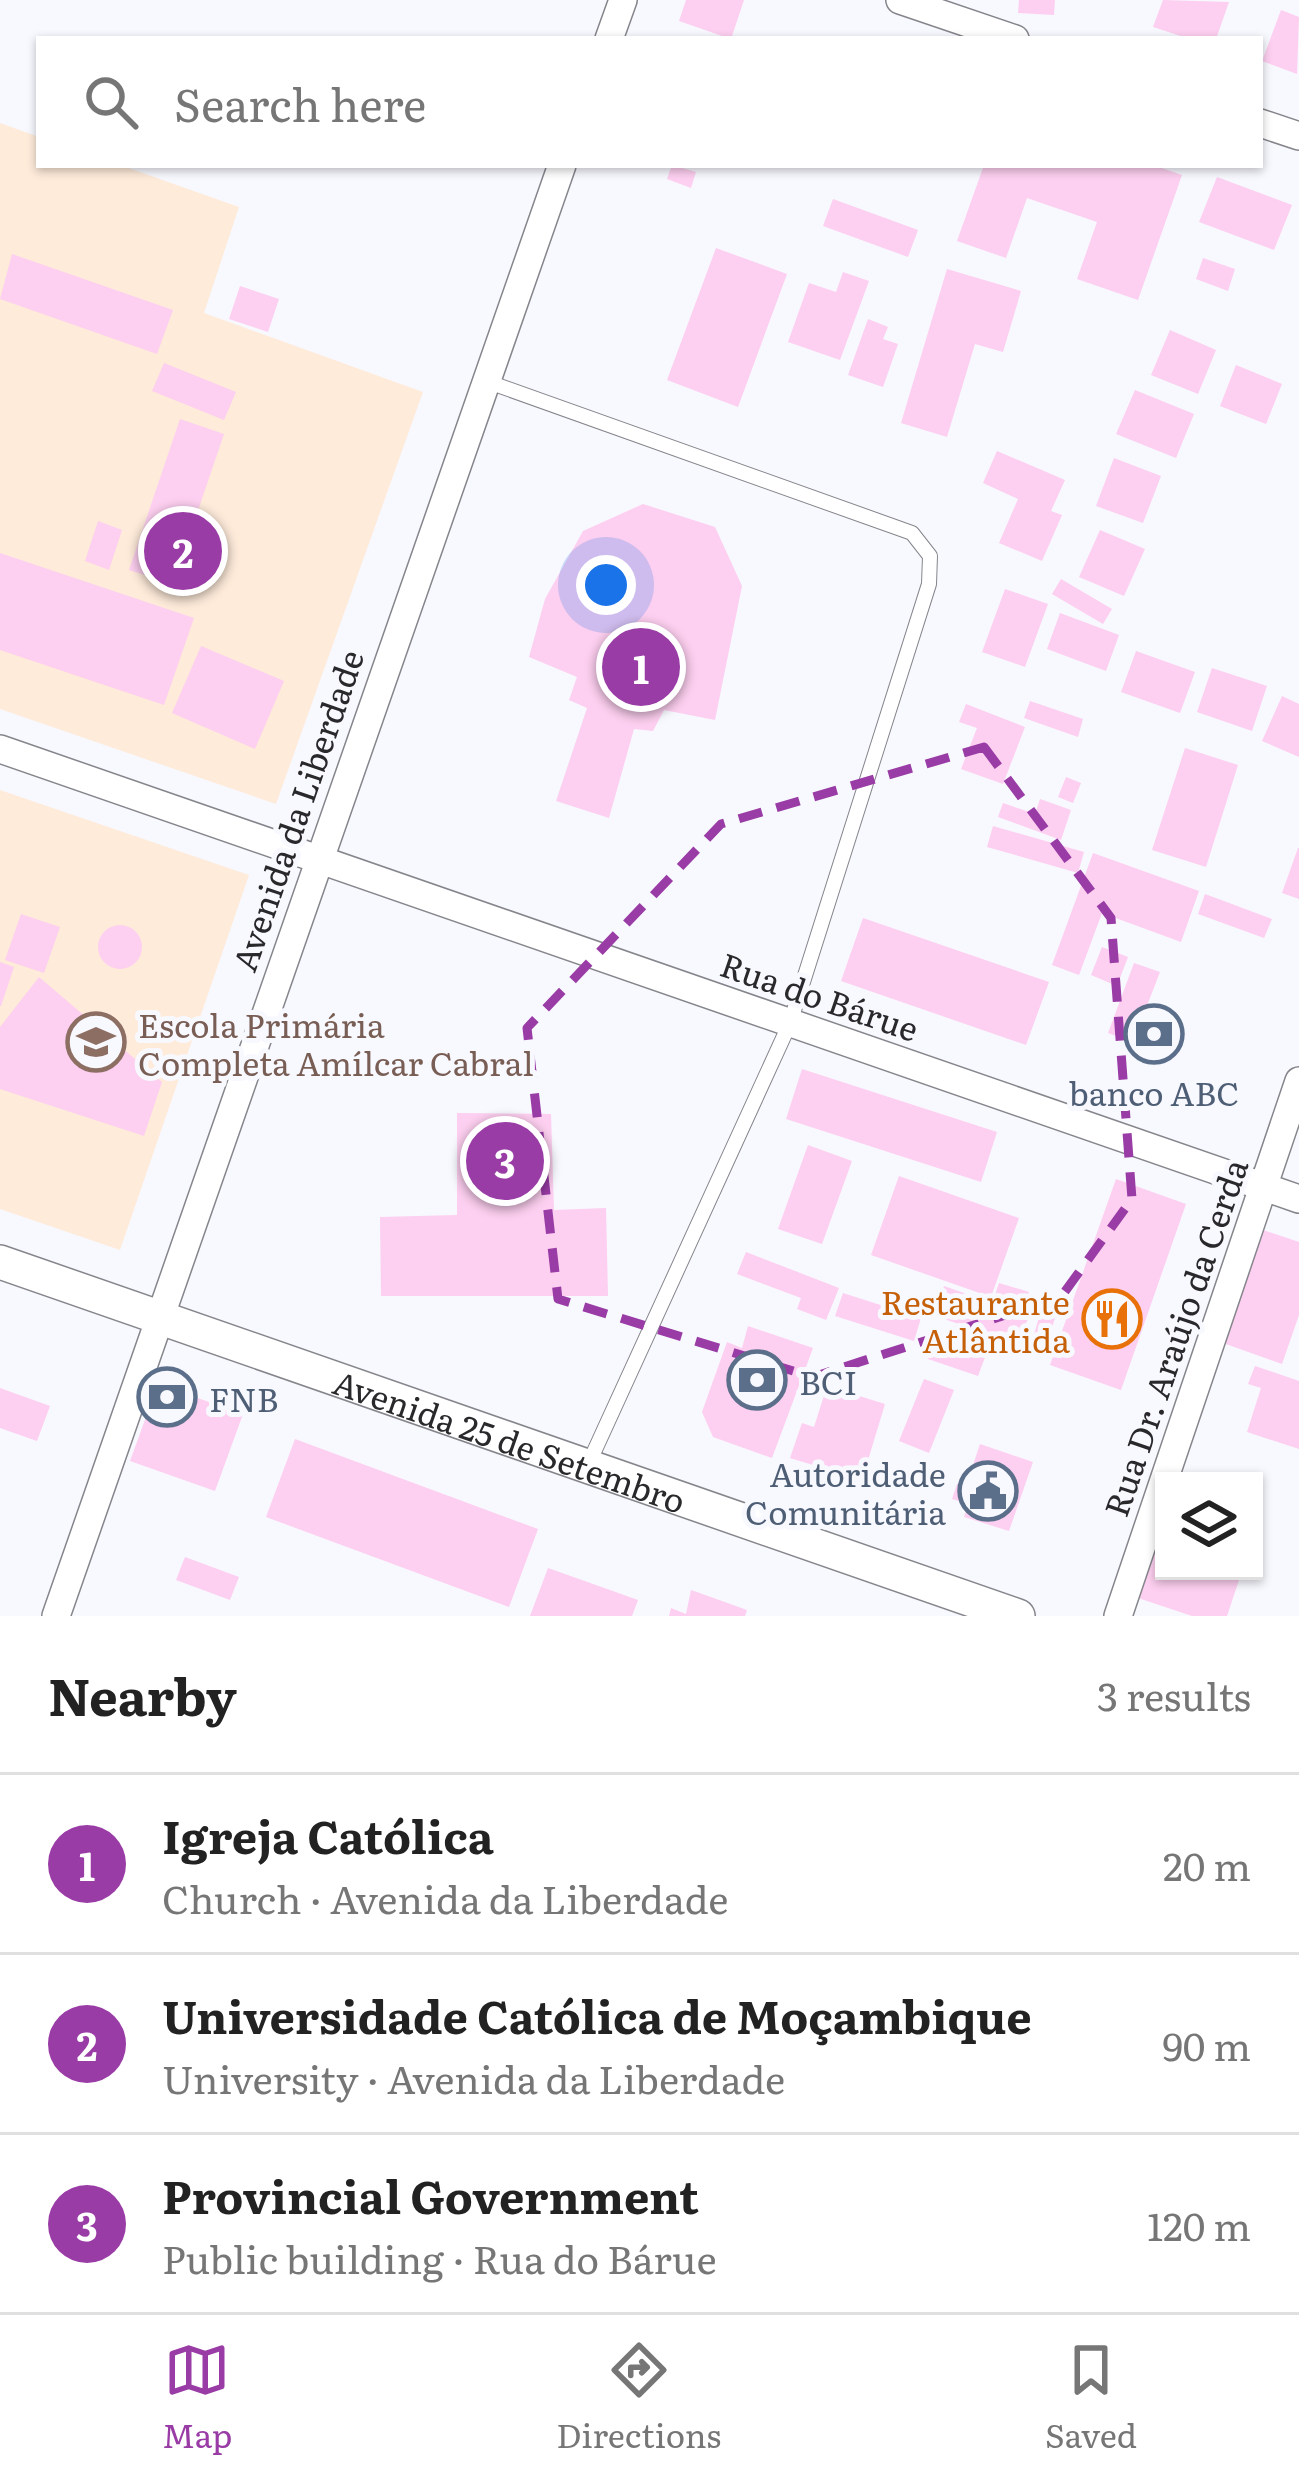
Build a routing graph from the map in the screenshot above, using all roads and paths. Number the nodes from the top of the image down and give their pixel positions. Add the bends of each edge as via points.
1 (623, 0) edge
2 (900, 0) edge
3 (610, 36) edge
4 (1006, 36) edge
5 (1263, 124) edge
6 (1299, 136) edge
7 (561, 168) edge
8 (483, 380) junction
9 (0, 749) edge
10 (317, 859) junction
11 (790, 1023) junction
12 (1299, 1081) edge
13 (1263, 1187) junction
14 (1299, 1199) edge
15 (0, 1262) edge
16 (158, 1317) junction
17 (588, 1465) junction
18 (56, 1616) edge
19 (1018, 1616) edge
20 (1118, 1616) edge

1 - 3 street
2 - 4 street
5 - 6 street
7 - 8 street, Avenida da Liberdade
8 - 10 street, Avenida da Liberdade
8 - 11 lane via 912,533 930,556 928,584
9 - 10 street, Rua do Bárue
10 - 11 street, Rua do Bárue
10 - 16 street, Avenida da Liberdade
11 - 13 street, Rua do Bárue
11 - 17 lane
12 - 13 street, Rua Dr. Araújo da Cerda
13 - 14 street, Rua do Bárue
13 - 20 street, Rua Dr. Araújo da Cerda
15 - 16 street, Avenida 25 de Setembro
16 - 17 street, Avenida 25 de Setembro
16 - 18 street, Avenida da Liberdade
17 - 19 street, Avenida 25 de Setembro

